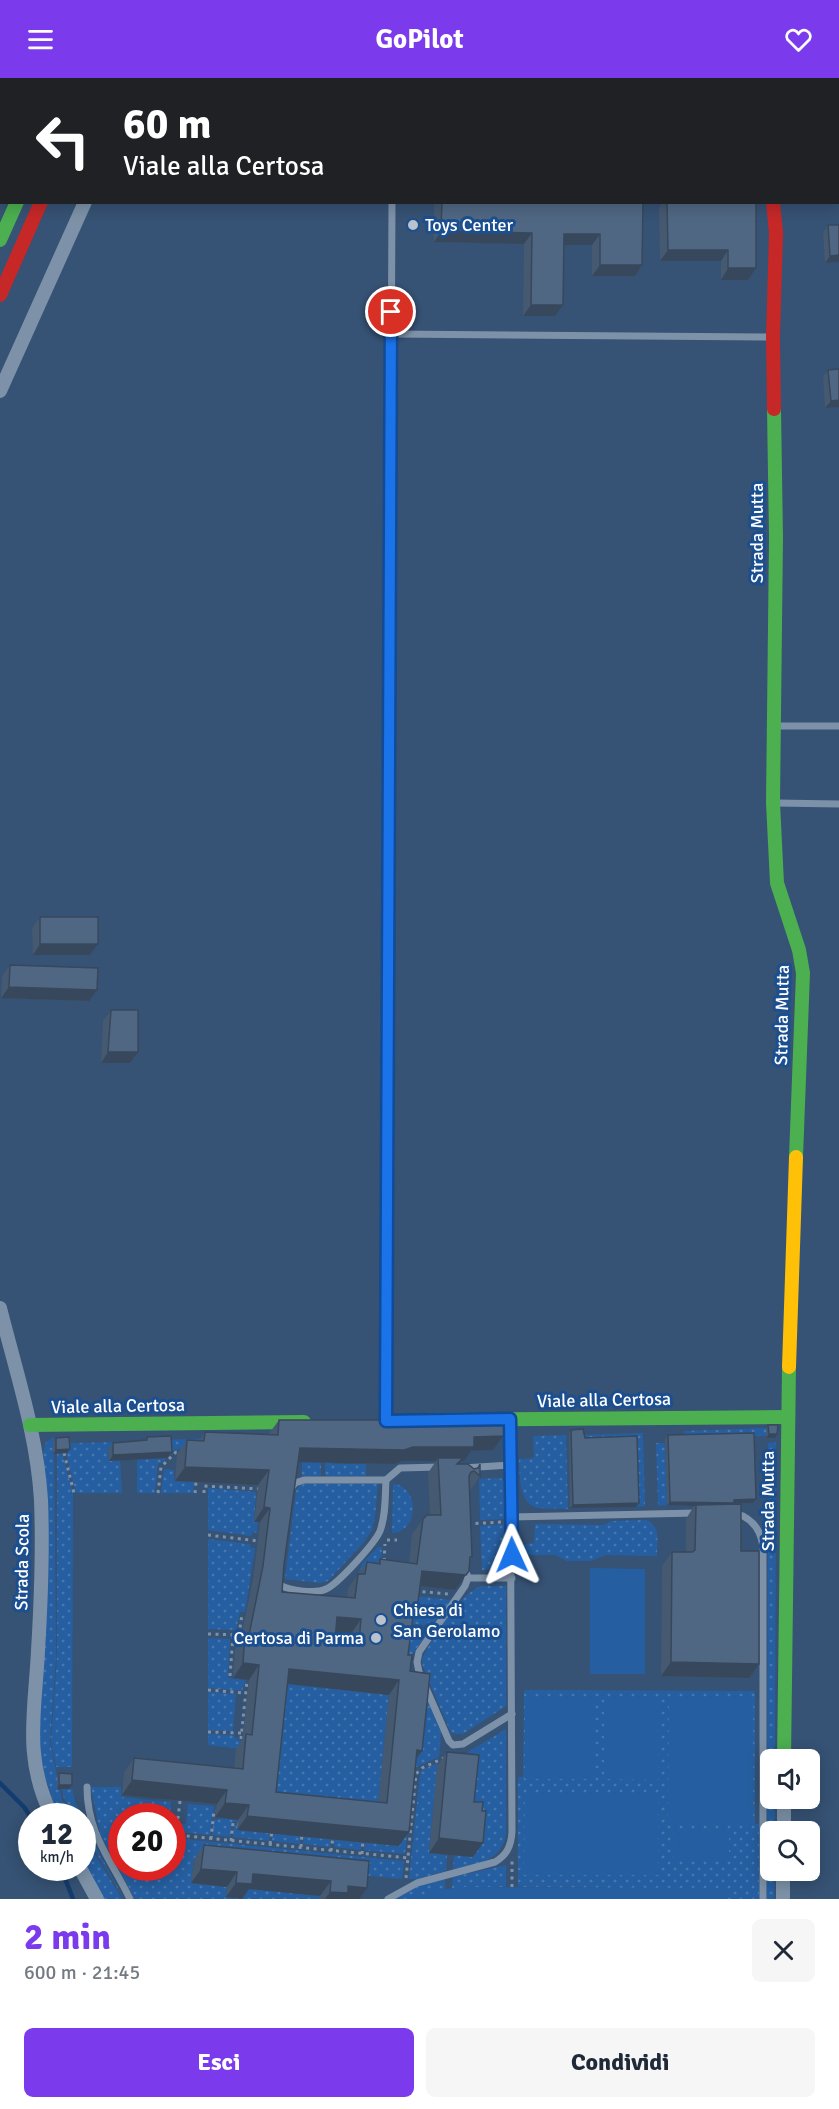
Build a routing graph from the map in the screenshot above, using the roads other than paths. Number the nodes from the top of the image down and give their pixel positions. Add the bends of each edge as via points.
1 (16, 204) edge
2 (40, 204) edge
3 (84, 204) edge
4 (392, 204) edge
5 (773, 204) edge
6 (0, 240) edge
7 (0, 295) edge
8 (391, 334) junction
9 (773, 337) junction
10 (0, 391) edge
11 (773, 726) junction
12 (839, 726) edge
13 (774, 803) junction
14 (839, 804) edge
15 (0, 1308) edge
16 (787, 1417) junction
17 (510, 1419) junction
18 (391, 1421) joint
19 (316, 1422) edge
20 (30, 1425) junction
21 (510, 1465) junction
22 (447, 1467) edge
23 (464, 1478) edge
24 (386, 1480) junction
25 (289, 1504) edge
26 (727, 1512) edge
27 (707, 1513) edge
28 (511, 1519) junction
29 (467, 1567) edge
30 (280, 1568) edge
31 (468, 1578) junction
32 (512, 1578) junction
33 (512, 1714) junction
34 (784, 1749) edge
35 (87, 1787) dead end
36 (47, 1803) edge
37 (87, 1881) edge
38 (783, 1881) edge
39 (97, 1899) edge
40 (129, 1899) edge
41 (388, 1899) edge
42 (763, 1899) edge
43 (783, 1899) edge

1 - 6 main road
2 - 7 main road
3 - 10 street
4 - 8 lane, Viale alla Certosa
5 - 9 main road, Strada Mutta
8 - 9 lane
8 - 18 lane, Viale alla Certosa
9 - 11 main road, Strada Mutta
11 - 12 lane
11 - 13 main road, Strada Mutta
13 - 14 lane
13 - 16 main road, Strada Mutta via 777,884 803,973
15 - 20 street, Strada Scola
16 - 17 main road, Viale alla Certosa
16 - 34 main road, Strada Mutta
17 - 18 main road, Viale alla Certosa
17 - 21 lane
19 - 20 main road, Viale alla Certosa
20 - 36 street, Strada Scola via 39,1476 41,1525 32,1742 33,1761
21 - 23 lane via 460,1467
21 - 28 lane
22 - 24 lane via 400,1468
24 - 25 lane via 299,1481 291,1489
24 - 30 lane via 378,1534 332,1586 319,1591 286,1588 279,1582
26 - 42 lane via 742,1515 755,1524 763,1546
27 - 28 lane
28 - 32 lane
29 - 31 lane
31 - 32 lane
31 - 33 lane via 419,1652 417,1662 449,1741 456,1746
32 - 33 lane
33 - 41 lane via 512,1832 506,1854 488,1865 434,1878
35 - 40 lane via 94,1833
37 - 39 street
38 - 43 street

